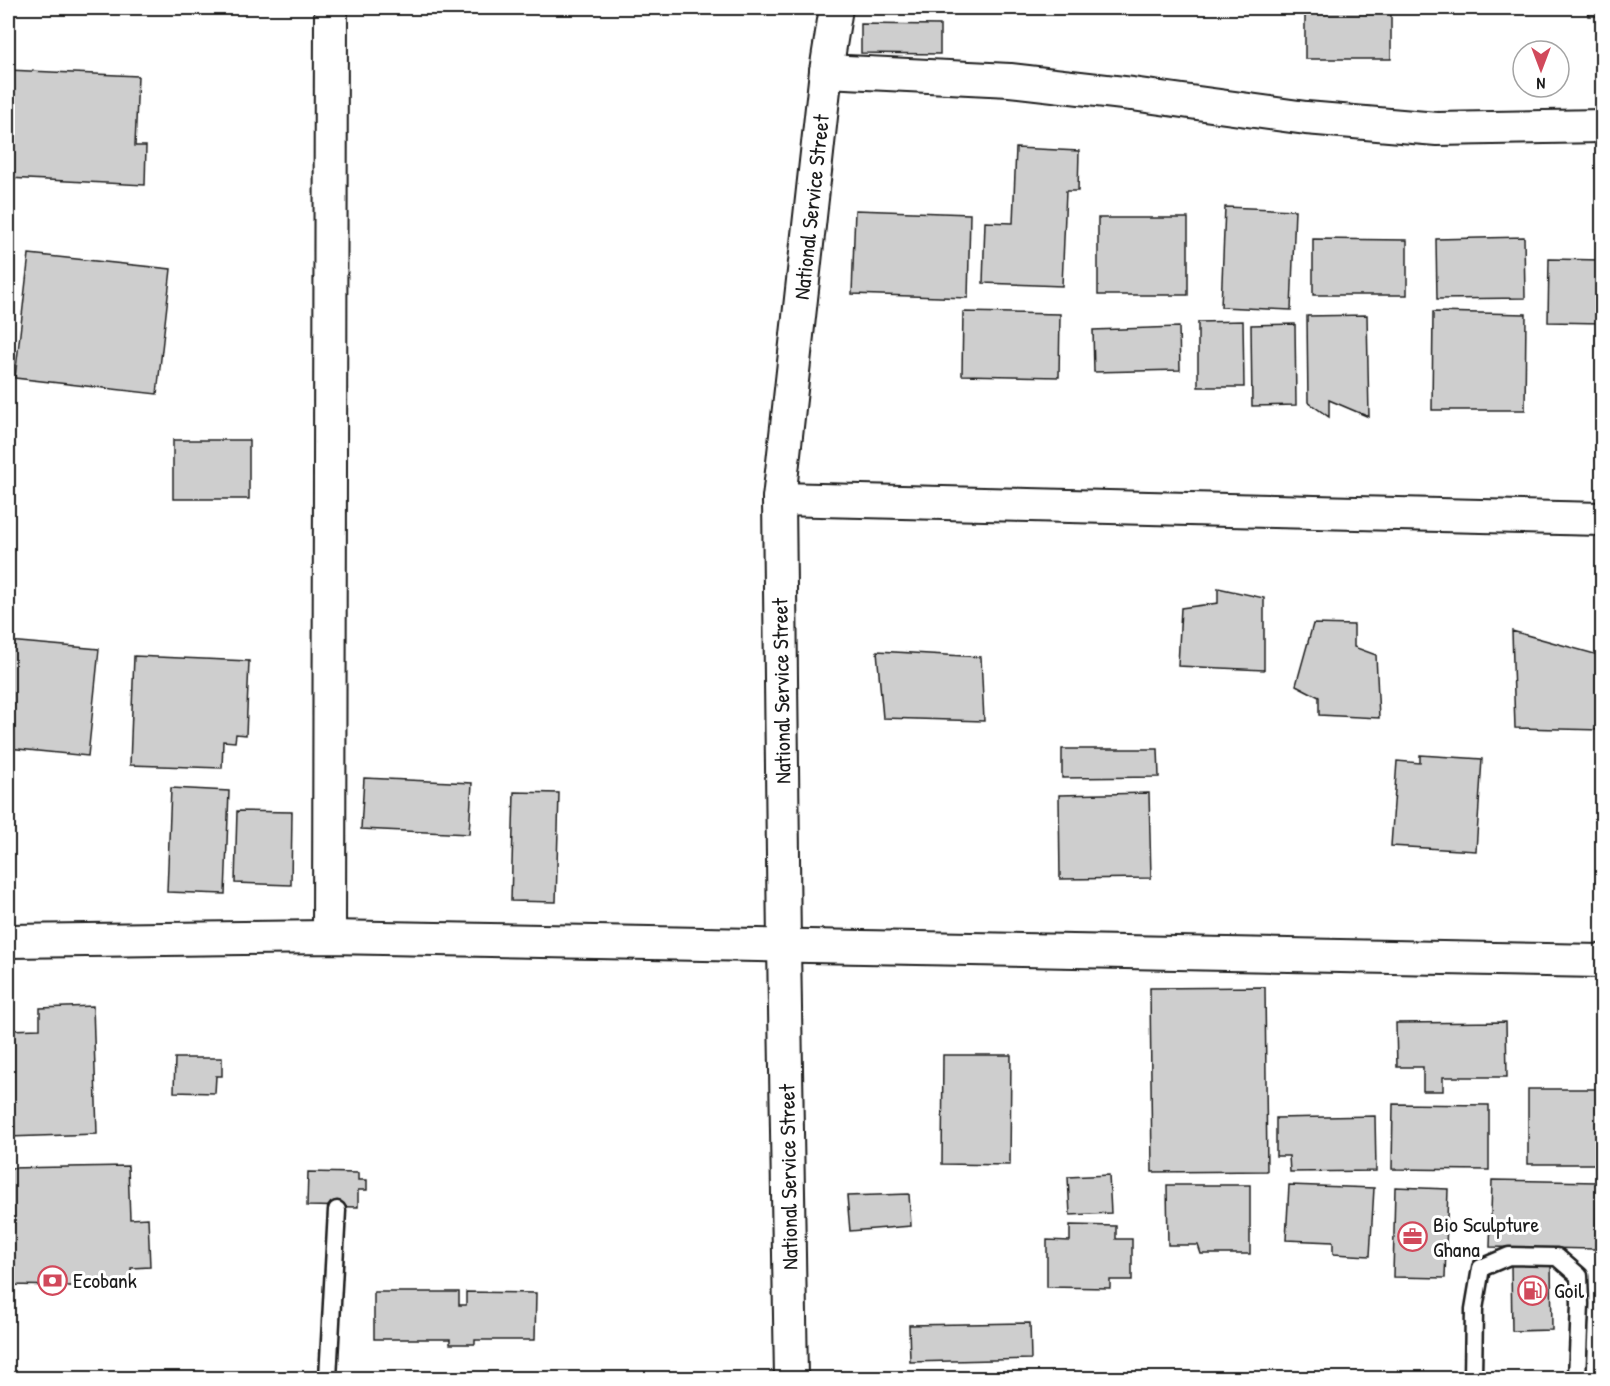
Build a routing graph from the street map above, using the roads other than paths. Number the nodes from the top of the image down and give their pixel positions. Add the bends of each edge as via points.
1 (331, 8) edge
2 (836, 8) edge
3 (826, 71) junction
4 (1602, 126) edge
5 (779, 499) junction
6 (1602, 519) edge
7 (329, 937) junction
8 (8, 941) edge
9 (784, 946) junction
10 (1602, 961) edge
11 (337, 1210) dead end
12 (328, 1378) edge
13 (791, 1378) edge
14 (1473, 1378) edge
15 (1577, 1378) edge

1 - 7 street
2 - 3 street, National Service Street
3 - 4 street via 1010,80 1306,117 1437,129
3 - 5 street, National Service Street
5 - 6 street
5 - 9 street, National Service Street
7 - 8 street
7 - 9 street
9 - 10 street
9 - 13 street, National Service Street
11 - 12 lane
14 - 15 lane via 1474,1309 1481,1268 1509,1256 1557,1257 1579,1275

